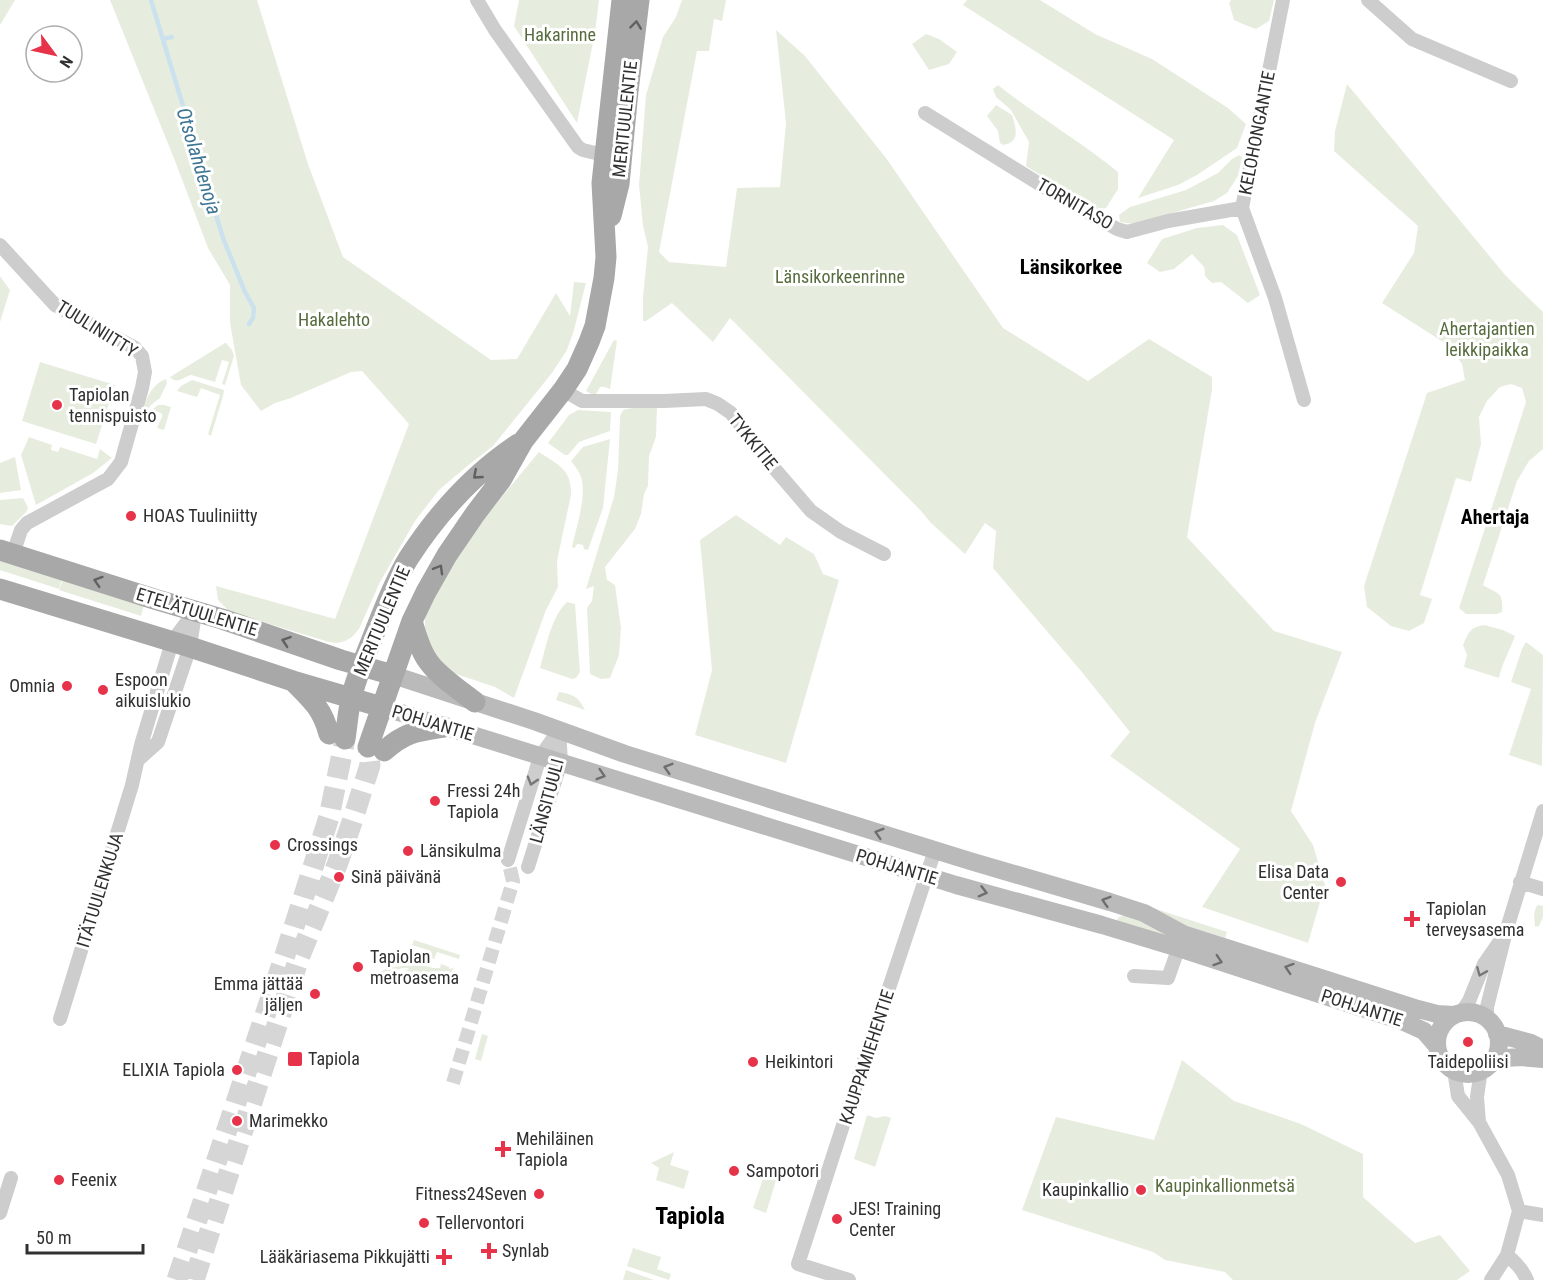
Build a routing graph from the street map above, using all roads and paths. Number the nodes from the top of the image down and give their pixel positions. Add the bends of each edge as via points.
1 (477, 0) edge
2 (622, 0) edge
3 (639, 0) edge
4 (1283, 0) edge
5 (1368, 0) edge
6 (1510, 81) dead end
7 (925, 113) dead end
8 (614, 157) junction
9 (1242, 208) junction
10 (0, 245) edge
11 (563, 390) junction
12 (1304, 400) dead end
13 (523, 441) junction
14 (6, 552) edge
15 (884, 554) dead end
16 (0, 590) edge
17 (195, 611) junction
18 (412, 621) junction
19 (181, 645) junction
20 (362, 666) junction
21 (393, 675) junction
22 (293, 681) junction
23 (351, 698) junction
24 (475, 702) junction
25 (382, 707) junction
26 (444, 727) junction
27 (559, 730) junction
28 (540, 757) junction
29 (561, 762) junction
30 (1543, 811) edge
31 (935, 850) junction
32 (508, 860) tunnel mouth
33 (528, 867) dead end
34 (927, 876) junction
35 (1520, 882) junction
36 (1543, 889) edge
37 (1504, 935) junction
38 (1181, 941) junction
39 (1134, 976) dead end
40 (1457, 1014) junction
41 (60, 1019) dead end
42 (1492, 1026) junction
43 (1437, 1046) junction
44 (1543, 1049) edge
45 (1543, 1059) edge
46 (1487, 1065) junction
47 (1454, 1070) junction
48 (1479, 1122) junction
49 (11, 1178) dead end
50 (1519, 1211) junction
51 (0, 1213) edge
52 (1543, 1215) edge
53 (1507, 1255) junction
54 (849, 1280) edge
55 (1491, 1280) edge
56 (1527, 1280) edge

1 - 8 street via 578,147
2 - 8 main road, MERITUULENTIE
8 -> 3 main road, MERITUULENTIE
4 - 9 street, KELOHONGANTIE
5 - 6 street via 1412,39
7 - 9 street, TORNITASO via 1127,232
8 - 11 main road, MERITUULENTIE via 602,183 606,256 594,326 583,357
9 - 12 street, KELOHONGANTIE via 1275,298
10 - 14 street, TUULINIITTY via 55,305 135,348 142,356 146,372 121,462 114,472 108,479 27,523
11 - 13 main road, MERITUULENTIE
11 - 15 street, TYKKITIE via 582,401 706,399 718,404 731,413 811,511
18 -> 13 main road, MERITUULENTIE via 447,555 501,480
13 -> 20 main road, MERITUULENTIE via 473,478 438,517 407,561
17 -> 14 main road, ETELÄTUULENTIE
16 - 19 main road, ETELÄTUULENTIE
17 - 19 street, ITÄTUULENKUJA
20 -> 17 main road, ETELÄTUULENTIE
18 - 21 main road, MERITUULENTIE
18 - 24 main road via 427,660
19 - 22 main road, ETELÄTUULENTIE
19 - 41 street, ITÄTUULENKUJA via 158,742 138,760
20 - 21 main road, ETELÄTUULENTIE
20 - 23 main road, MERITUULENTIE
21 - 24 main road, POHJANTIE
21 - 25 main road, MERITUULENTIE
22 - 23 main road, ETELÄTUULENTIE
22 - 23 main road, MERITUULENTIE via 319,709 337,737
23 - 25 main road, POHJANTIE
24 - 27 main road, POHJANTIE
25 - 26 main road, POHJANTIE
25 - 26 main road, MERITUULENTIE via 376,749 414,732
26 - 28 main road, POHJANTIE
27 - 28 street, LÄNSITUULI
27 - 29 street, LÄNSITUULI
31 -> 27 main road, POHJANTIE via 636,758
28 - 29 main road, POHJANTIE
28 -> 32 street, LÄNSITUULI
29 - 33 street, LÄNSITUULI
29 -> 34 main road, POHJANTIE
30 - 35 street
31 - 34 street, KAUPPAMIEHENTIE
38 -> 31 main road, POHJANTIE via 1144,913
34 -> 38 main road, POHJANTIE
34 - 54 street, KAUPPAMIEHENTIE via 798,1264
35 - 36 street
35 - 37 street
37 -> 40 street via 1484,964 1469,1001
37 - 42 street via 1487,1006
38 - 39 street via 1168,978
40 -> 38 main road, POHJANTIE via 1418,1009
38 -> 43 main road, POHJANTIE via 1402,1021 1424,1031
40 - 42 main road via 1472,1012
40 - 43 main road via 1439,1031
42 - 44 main road
42 - 46 main road via 1498,1047
43 - 47 main road via 1442,1060
45 - 46 main road via 1520,1057
46 - 47 main road via 1468,1073
46 - 48 street via 1477,1097
47 - 48 street via 1458,1096
48 - 50 street via 1508,1175
49 - 51 street
50 - 52 street
50 - 53 street
53 - 55 street
53 - 56 street

